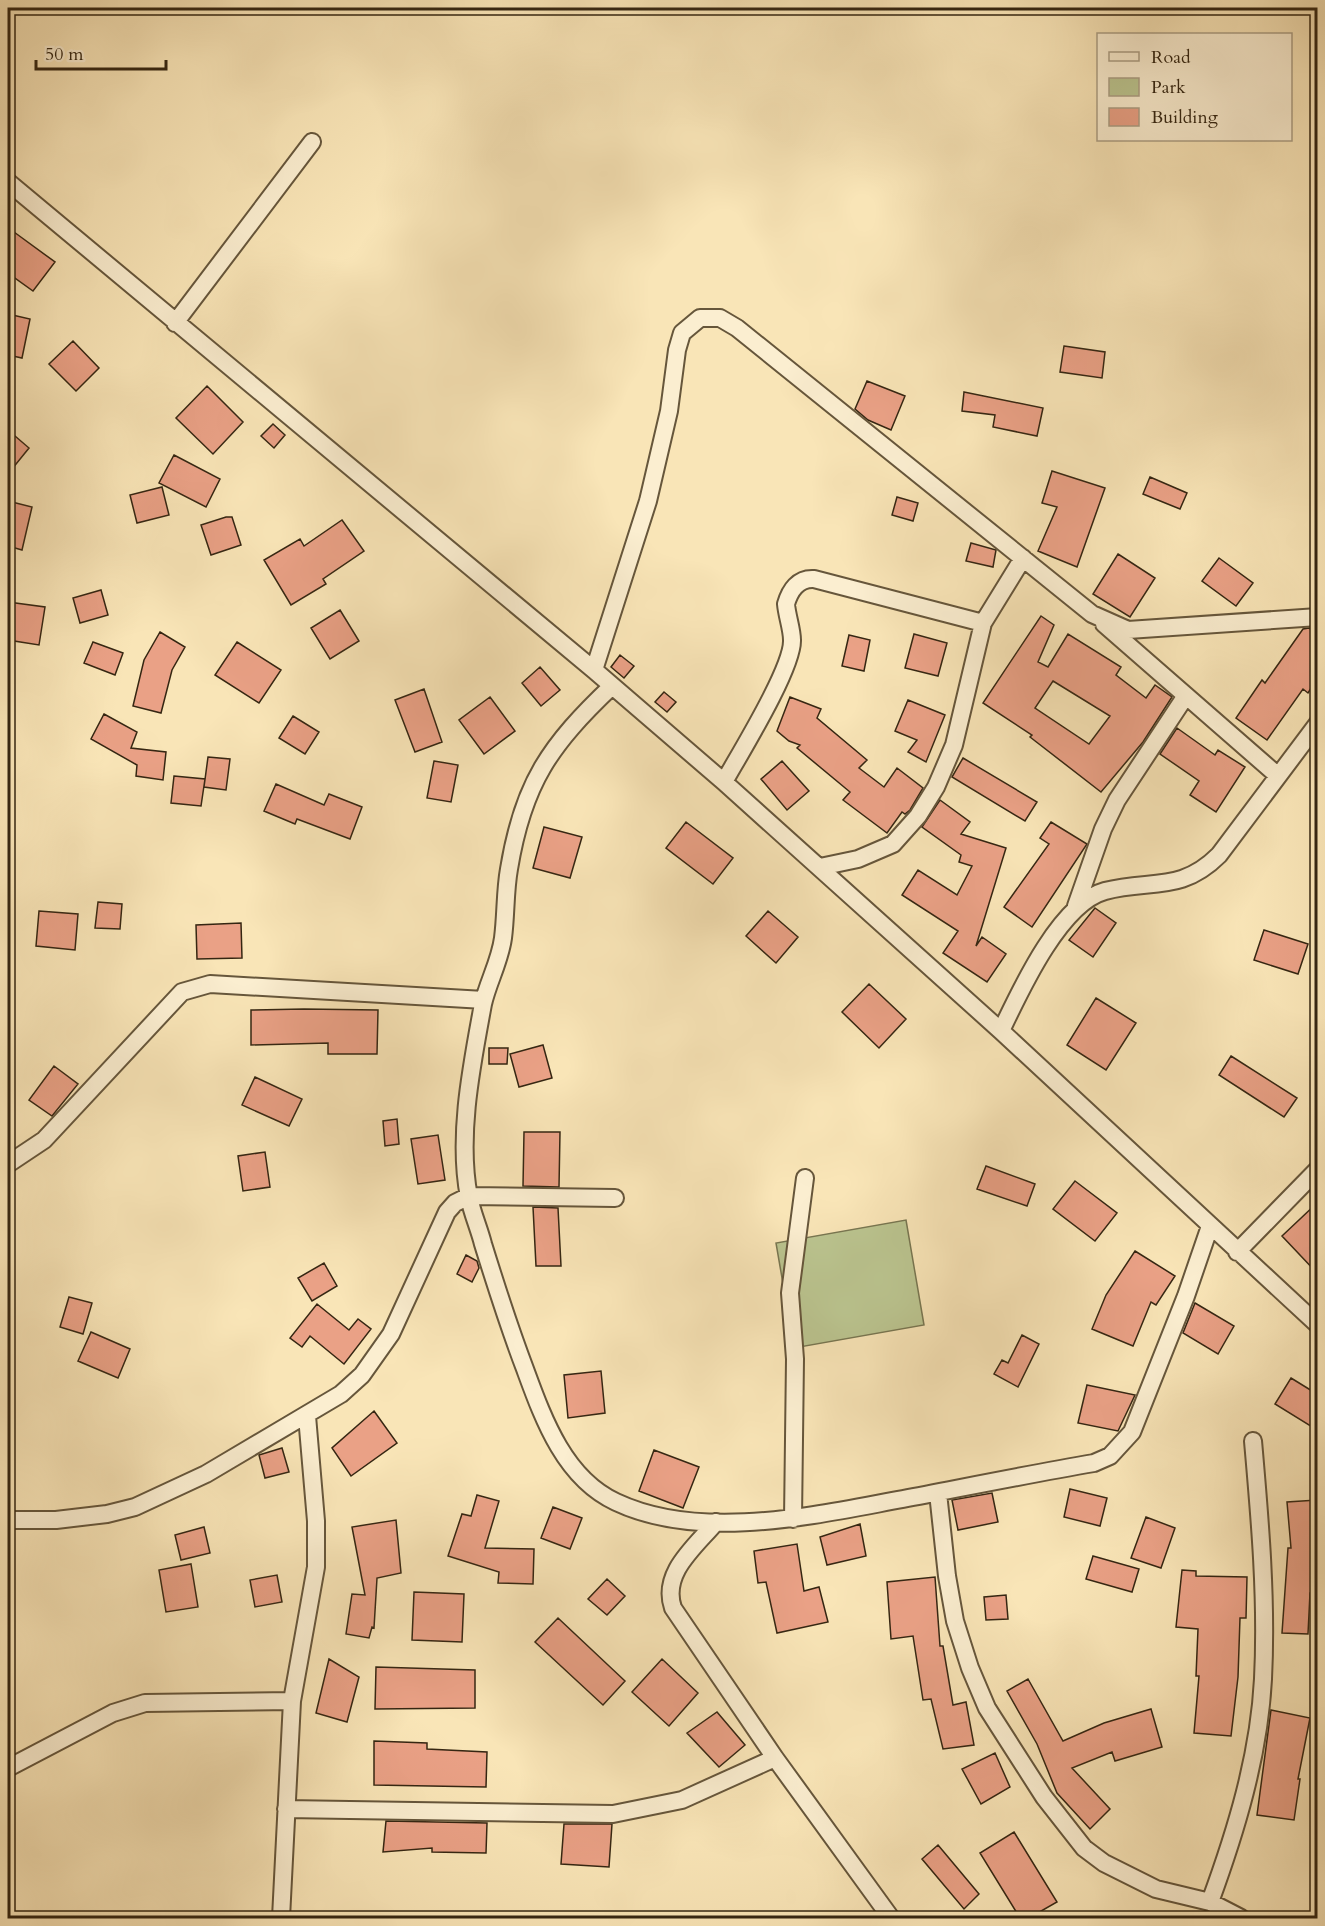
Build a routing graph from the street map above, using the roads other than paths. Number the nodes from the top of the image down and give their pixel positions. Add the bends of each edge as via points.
1 (312, 142) dead end
2 (8, 182) edge
3 (175, 322) junction
4 (1023, 558) junction
5 (1092, 614) junction
6 (1317, 617) edge
7 (983, 623) junction
8 (594, 670) junction
9 (612, 686) junction
10 (1185, 698) junction
11 (1317, 723) edge
12 (1277, 776) junction
13 (723, 782) junction
14 (820, 867) junction
15 (1076, 906) junction
16 (484, 1000) junction
17 (1001, 1030) junction
18 (8, 1164) edge
19 (1317, 1169) edge
20 (805, 1178) dead end
21 (469, 1196) junction
22 (615, 1198) dead end
23 (1210, 1226) junction
24 (1237, 1252) junction
25 (1317, 1325) edge
26 (307, 1416) junction
27 (1253, 1441) dead end
28 (938, 1492) junction
29 (793, 1519) junction
30 (8, 1520) edge
31 (716, 1522) junction
32 (292, 1701) junction
33 (775, 1758) junction
34 (8, 1768) edge
35 (286, 1809) junction
36 (1210, 1902) junction
37 (281, 1918) edge
38 (891, 1918) edge
39 (1241, 1918) edge

1 - 3 street
2 - 3 street
3 - 8 street
4 - 5 street
4 - 7 street
4 - 8 street via 737,328 720,318 700,318 682,333 648,501
5 - 6 street via 1128,630
5 - 10 street
7 - 13 street via 814,579 797,583 786,604 792,641 789,656
7 - 14 street via 954,745 918,816 893,844 858,859
8 - 9 street
9 - 13 street
9 - 16 street via 571,725 530,787 508,872 503,941
10 - 12 street
10 - 15 street via 1117,800
11 - 12 street
12 - 15 street via 1219,855 1194,876 1105,891
13 - 14 street
14 - 17 street
15 - 17 street via 1035,966
16 - 18 street via 197,986 182,992 159,1014 44,1140
16 - 21 street via 468,1118
17 - 23 street
19 - 24 street
20 - 29 street via 790,1293 795,1359
21 - 22 street
21 - 26 street via 447,1212 391,1334 362,1375
21 - 31 street via 502,1306 544,1422 559,1449 588,1483 613,1501 642,1512
23 - 24 street
23 - 28 street via 1137,1419 1122,1445 1094,1463
24 - 25 street
26 - 30 street via 206,1474 135,1507 56,1520
26 - 32 street via 316,1559
27 - 36 street via 1264,1602 1263,1681 1244,1796
28 - 29 street
28 - 36 street via 955,1621 987,1708 1010,1748 1084,1848 1104,1863 1156,1889
29 - 31 street
31 - 33 street via 677,1568 668,1595
32 - 34 street via 145,1703 113,1713
32 - 35 street
33 - 35 street via 682,1800 613,1814
33 - 38 street
35 - 37 street
36 - 39 street

